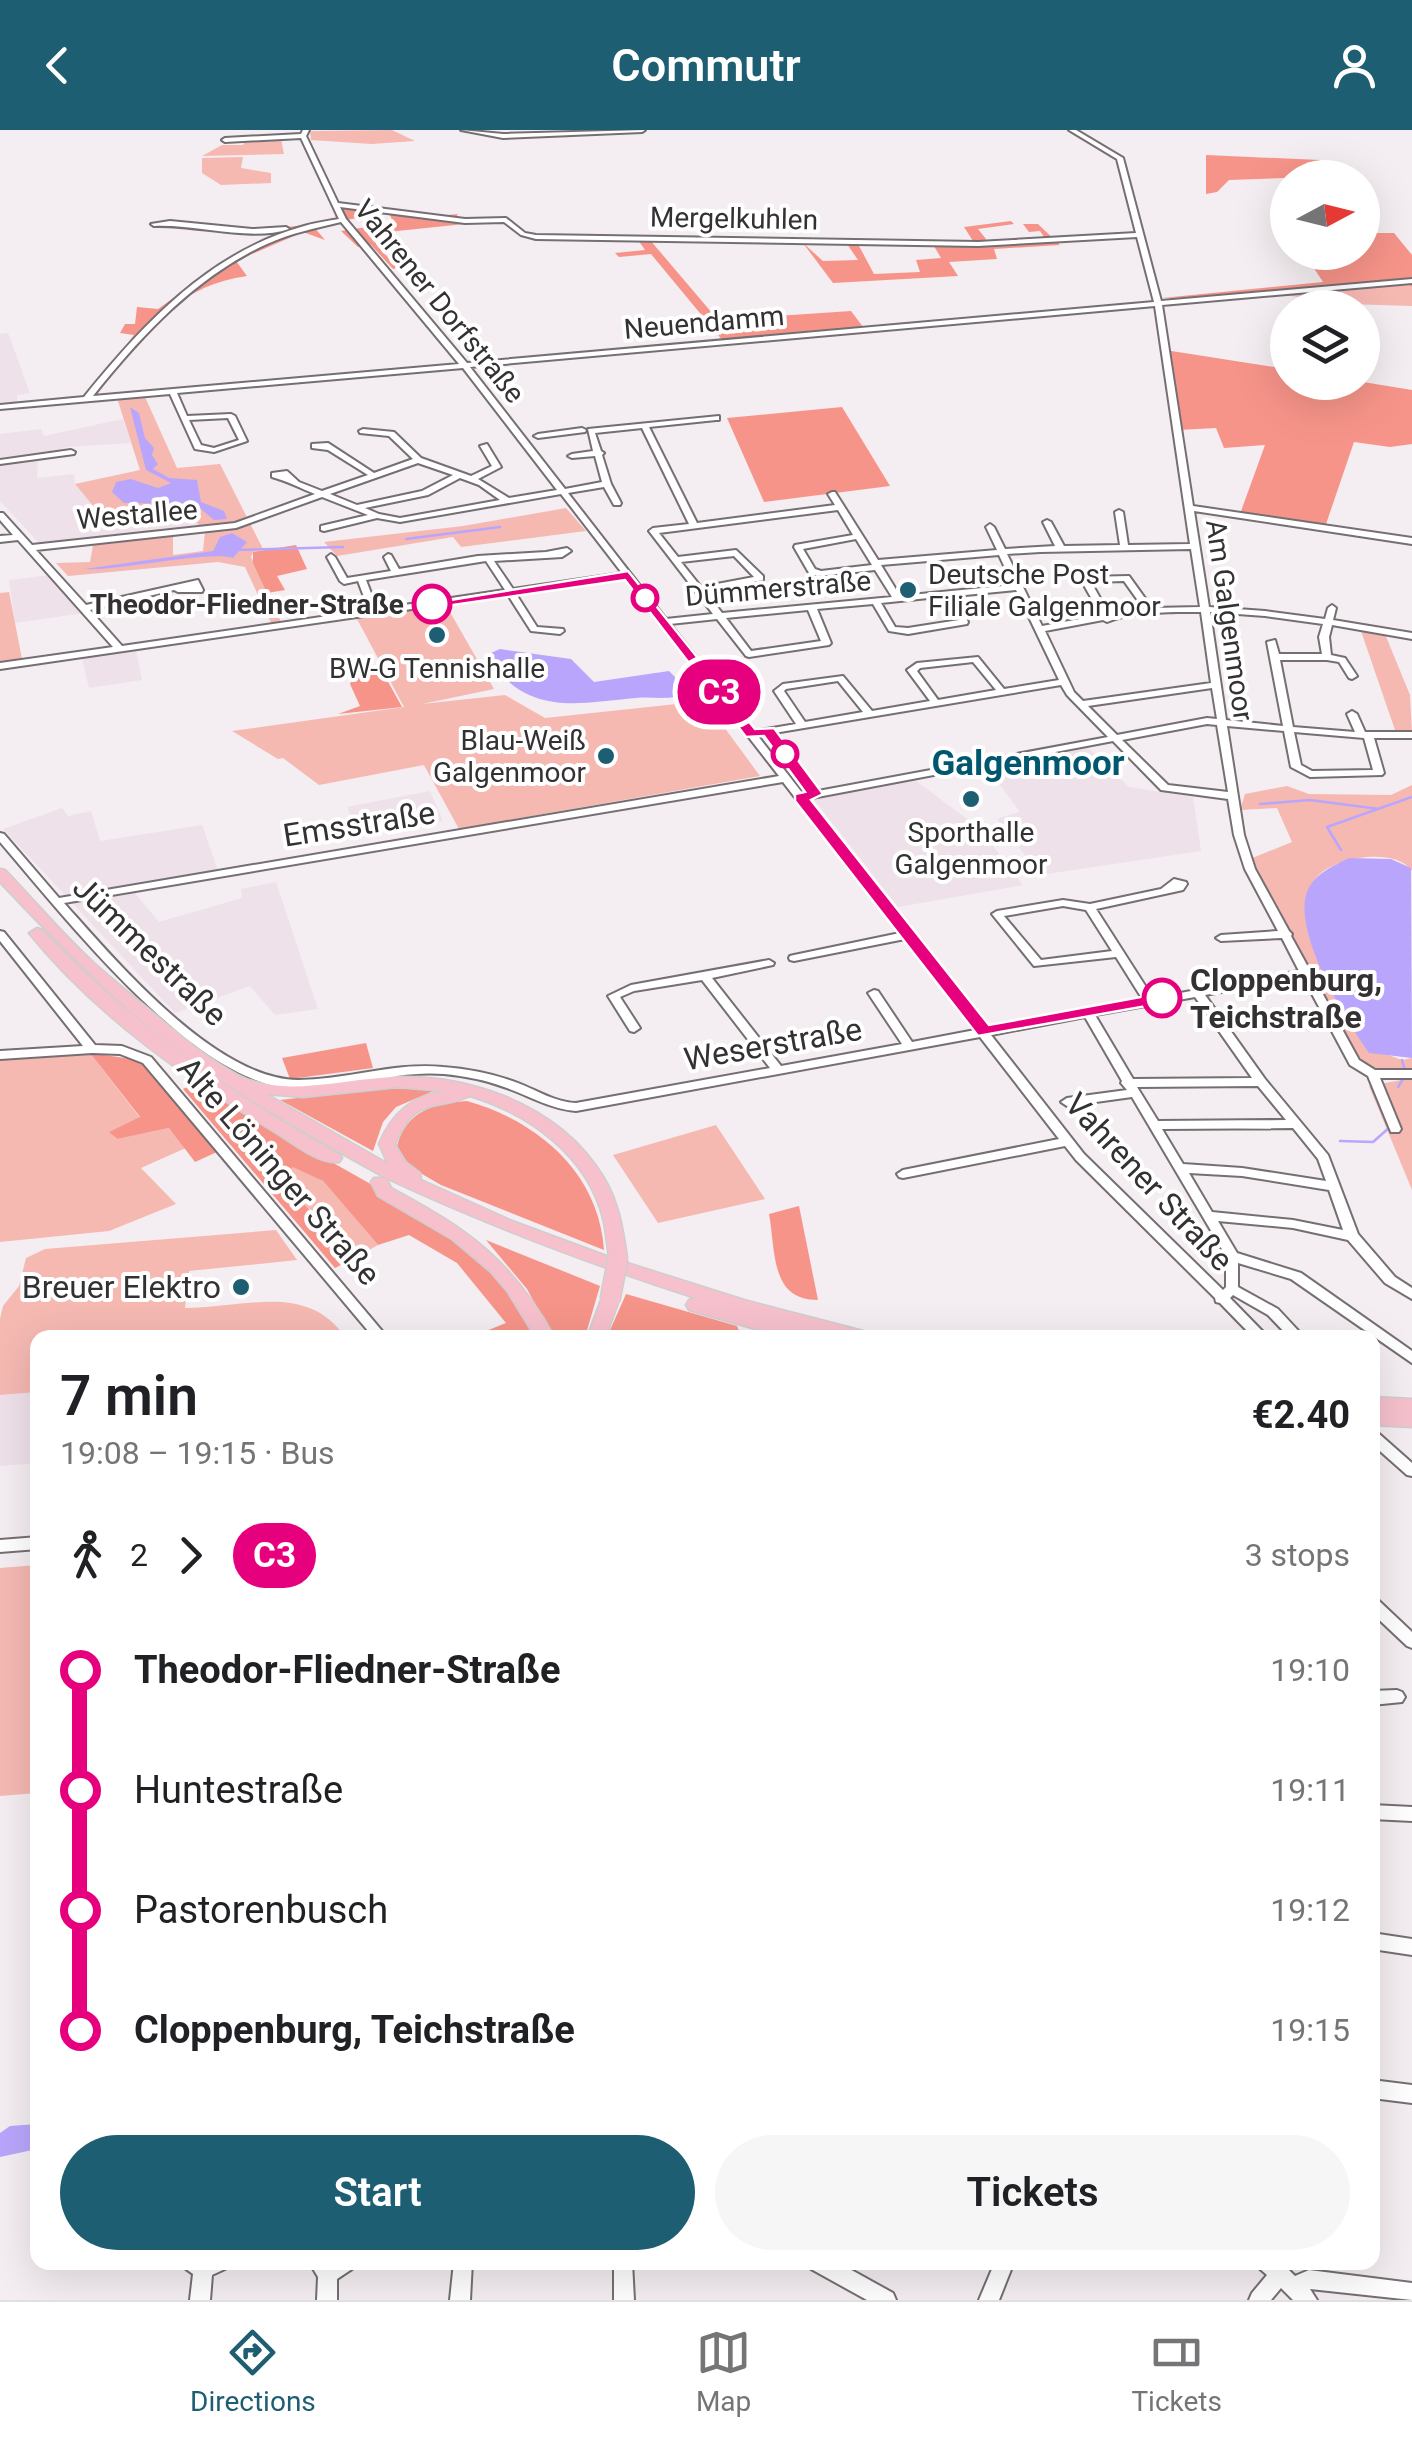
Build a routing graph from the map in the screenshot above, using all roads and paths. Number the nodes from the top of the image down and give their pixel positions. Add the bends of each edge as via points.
1 (464, 130) edge
2 (642, 130) edge
3 (1072, 130) edge
4 (305, 133) edge
5 (225, 140) dead end
6 (334, 204) junction
7 (343, 220) junction
8 (154, 224) dead end
9 (308, 226) junction
10 (1141, 235) junction
11 (1412, 281) edge
12 (1158, 303) junction
13 (465, 366) junction
14 (174, 393) junction
15 (87, 399) junction
16 (0, 407) edge
17 (184, 418) junction
18 (716, 418) dead end
19 (644, 425) junction
20 (362, 431) dead end
21 (587, 431) junction
22 (538, 436) dead end
23 (484, 446) dead end
24 (328, 448) dead end
25 (71, 452) dead end
26 (600, 453) junction
27 (572, 456) dead end
28 (418, 460) junction
29 (0, 462) edge
30 (370, 474) junction
31 (460, 476) junction
32 (288, 479) dead end
33 (472, 479) junction
34 (607, 484) junction
35 (560, 489) junction
36 (326, 494) junction
37 (832, 494) dead end
38 (507, 501) junction
39 (617, 503) dead end
40 (359, 506) junction
41 (841, 507) junction
42 (1188, 508) junction
43 (1120, 512) dead end
44 (0, 515) edge
45 (377, 516) junction
46 (1047, 522) dead end
47 (693, 524) junction
48 (324, 528) dead end
49 (990, 528) dead end
50 (860, 536) junction
51 (20, 537) junction
52 (0, 539) edge
53 (1412, 541) edge
54 (933, 542) dead end
55 (1124, 545) junction
56 (1193, 546) junction
57 (30, 548) junction
58 (1060, 548) junction
59 (999, 551) junction
60 (438, 552) dead end
61 (550, 553) dead end
62 (944, 555) junction
63 (331, 556) dead end
64 (388, 557) dead end
65 (674, 560) junction
66 (490, 561) junction
67 (444, 564) junction
68 (878, 565) junction
69 (396, 571) junction
70 (628, 575) junction
71 (360, 578) junction
72 (1016, 587) junction
73 (178, 589) dead end
74 (699, 590) junction
75 (510, 592) junction
76 (950, 594) junction
77 (898, 598) junction
78 (876, 602) junction
79 (85, 608) junction
80 (812, 608) junction
81 (1332, 608) dead end
82 (1205, 610) junction
83 (374, 612) junction
84 (1150, 612) junction
85 (718, 614) junction
86 (1106, 619) junction
87 (663, 622) junction
88 (1328, 622) junction
89 (1040, 629) junction
90 (560, 631) dead end
91 (1412, 636) edge
92 (1272, 642) dead end
93 (120, 649) junction
94 (1276, 657) junction
95 (1327, 657) junction
96 (0, 666) edge
97 (1352, 676) dead end
98 (1062, 682) junction
99 (1214, 685) junction
100 (1002, 692) junction
101 (936, 703) junction
102 (1080, 704) junction
103 (869, 714) junction
104 (1352, 714) dead end
105 (1220, 722) junction
106 (802, 725) junction
107 (1288, 727) junction
108 (768, 731) junction
109 (751, 734) junction
110 (1364, 735) junction
111 (1412, 735) edge
112 (1114, 738) junction
113 (786, 778) junction
114 (815, 794) junction
115 (1232, 796) junction
116 (801, 798) junction
117 (0, 836) edge
118 (0, 873) edge
119 (1165, 890) dead end
120 (0, 892) edge
121 (58, 901) junction
122 (1090, 908) junction
123 (0, 934) edge
124 (909, 934) junction
125 (1287, 934) junction
126 (1221, 938) dead end
127 (1118, 953) junction
128 (794, 958) dead end
129 (769, 964) dead end
130 (1308, 973) junction
131 (706, 976) junction
132 (1196, 991) junction
133 (874, 994) dead end
134 (1148, 1001) junction
135 (1087, 1012) junction
136 (634, 1028) dead end
137 (160, 1030) junction
138 (984, 1032) junction
139 (92, 1048) junction
140 (910, 1048) junction
141 (0, 1055) edge
142 (780, 1070) junction
143 (1373, 1074) junction
144 (1412, 1074) edge
145 (1261, 1082) junction
146 (1130, 1088) junction
147 (493, 1096) junction
148 (1066, 1102) dead end
149 (570, 1107) joint
150 (1154, 1124) junction
151 (1294, 1124) junction
152 (1395, 1129) dead end
153 (1067, 1140) junction
154 (1180, 1168) junction
155 (903, 1174) dead end
156 (380, 1182) junction
157 (1335, 1187) junction
158 (455, 1204) junction
159 (1210, 1216) junction
160 (1352, 1236) junction
161 (1232, 1256) junction
162 (1226, 1294) junction
163 (1412, 1294) edge
164 (375, 1330) edge
165 (542, 1330) edge
166 (599, 1330) edge
167 (786, 1330) edge
168 (834, 1330) edge
169 (1256, 1330) edge
170 (1290, 1330) edge
171 (1372, 1330) edge
172 (1380, 1335) edge
173 (1412, 1358) edge
174 (1380, 1404) edge
175 (1412, 1406) edge
176 (1380, 1418) edge
177 (1412, 1420) edge
178 (1380, 1448) edge
179 (1412, 1472) edge
180 (30, 1544) edge
181 (0, 1546) edge
182 (1380, 1619) edge
183 (1412, 1642) edge
184 (1397, 1696) dead end
185 (1380, 1697) edge
186 (1380, 1812) edge
187 (1412, 1814) edge
188 (1380, 1943) edge
189 (1412, 1947) edge
190 (1380, 2091) edge
191 (1412, 2094) edge
192 (204, 2270) edge
193 (330, 2270) edge
194 (462, 2270) edge
195 (623, 2270) edge
196 (832, 2270) edge
197 (1002, 2270) edge
198 (1287, 2281) edge
199 (1412, 2292) edge
200 (200, 2300) edge
201 (327, 2300) edge
202 (460, 2300) edge
203 (624, 2300) edge
204 (886, 2300) edge
205 (990, 2300) edge
206 (1259, 2300) edge

1 - 2 street via 503,136
3 - 10 street, Am Galgenmoor via 1120,158
4 - 5 street
4 - 6 street, Vahrener Dorfstraße
6 - 7 street, Vahrener Dorfstraße
6 - 10 street, Mergelkuhlen via 506,220 536,237 978,244
7 - 9 street
7 - 13 street, Vahrener Dorfstraße
8 - 9 street via 247,232
9 - 15 street via 227,263 174,302 130,342
10 - 12 street, Am Galgenmoor
11 - 12 street, Neuendamm
12 - 13 street, Neuendamm
12 - 42 street, Am Galgenmoor
13 - 14 street, Neuendamm
13 - 35 street, Vahrener Dorfstraße
14 - 15 street, Neuendamm
14 - 17 street
15 - 16 street, Neuendamm
17 - 17 street via 204,450 244,441 231,416
18 - 19 street
19 - 21 street
19 - 47 street
20 - 28 street via 391,434
21 - 22 street
21 - 26 street
23 - 33 street via 496,468
24 - 30 street
25 - 29 street
26 - 27 street
26 - 34 street
28 - 30 street, Westallee
28 - 31 street
30 - 36 street, Westallee
31 - 33 street
31 - 40 street via 418,495
32 - 36 street
33 - 38 street
34 - 35 street
34 - 39 street
35 - 38 street
35 - 70 street, Vahrener Straße
36 - 40 street
36 - 57 street, Westallee via 247,523
37 - 41 street
38 - 45 street via 415,519
40 - 45 street
41 - 47 street
41 - 50 street
42 - 53 street
42 - 56 street, Am Galgenmoor
43 - 55 street
44 - 51 street, Westallee
45 - 48 street
46 - 58 street
47 - 65 street via 653,531
49 - 59 street
50 - 68 street
50 - 68 street via 798,547 820,574
51 - 52 street
51 - 57 street, Westallee
54 - 62 street
55 - 56 street
55 - 58 street
56 - 82 street, Am Galgenmoor
57 - 79 street, Westallee
58 - 59 street
59 - 62 street
59 - 72 street
60 - 67 street
61 - 66 street
62 - 68 street
63 - 71 street via 344,581
64 - 69 street
65 - 74 street
65 - 74 street via 736,553 760,578
66 - 67 street
66 - 75 street
67 - 69 street
68 - 77 street
69 - 71 street
70 - 75 street
70 - 87 street, Vahrener Straße
71 - 83 street
72 - 76 street, Dümmerstraße
72 - 89 street
73 - 79 street
74 - 85 street
75 - 83 street
75 - 90 street via 534,629
76 - 77 street, Dümmerstraße
76 - 78 street via 964,622 908,631 892,629
77 - 78 street, Dümmerstraße
78 - 80 street, Dümmerstraße
79 - 93 street, Westallee
80 - 85 street, Dümmerstraße
80 - 85 street via 826,642 756,654 742,648
81 - 88 street
82 - 84 street
82 - 88 street
82 - 99 street, Am Galgenmoor
83 - 93 street
84 - 86 street
84 - 86 street via 1126,578 1085,580
85 - 87 street, Dümmerstraße
86 - 89 street
87 - 109 street, Vahrener Straße
88 - 91 street
88 - 95 street
89 - 98 street
92 - 94 street
93 - 96 street
94 - 95 street
94 - 107 street
95 - 97 street via 1342,660
98 - 100 street
98 - 102 street
99 - 102 street
99 - 105 street, Am Galgenmoor
100 - 101 street
100 - 101 street via 975,659 917,666 912,670
101 - 103 street
102 - 112 street
103 - 106 street
103 - 106 street via 840,678 783,687 779,691
104 - 110 street
105 - 107 street
105 - 112 street
105 - 115 street, Am Galgenmoor
106 - 108 street
107 - 110 street
107 - 110 street via 1296,767 1310,774 1379,773
108 - 109 street
108 - 114 street
109 - 113 street, Vahrener Straße
110 - 111 street
112 - 114 street
112 - 115 street via 1165,788
113 - 116 street, Vahrener Straße
113 - 121 street, Emsstraße
114 - 116 street
115 - 125 street, Am Galgenmoor via 1248,864
116 - 124 street, Vahrener Straße
117 - 121 street, Jümmestraße
118 - 137 highway via 58,940
119 - 122 street
120 - 156 highway via 57,956 141,1032 246,1107
121 - 149 street, Jümmestraße via 173,1019 254,1076 302,1084 434,1070 493,1080
122 - 127 street
122 - 127 street via 1064,902 997,914 1038,964
123 - 139 street
124 - 128 street
124 - 138 street, Vahrener Straße
125 - 126 street
125 - 130 street, Am Galgenmoor
127 - 134 street
129 - 131 street
130 - 132 street, Weserstraße
130 - 143 street, Am Galgenmoor via 1354,1062
131 - 136 street via 614,996
131 - 142 street
132 - 134 street, Weserstraße
132 - 145 street
133 - 140 street
134 - 135 street, Weserstraße
135 - 138 street, Weserstraße
135 - 146 street
137 - 147 highway via 262,1089 428,1082
137 - 158 highway via 322,1138
138 - 140 street, Weserstraße
138 - 153 street, Vahrener Straße
139 - 141 street, Alte Löninger Straße
139 - 164 street, Alte Löninger Straße via 147,1060
140 - 142 street, Weserstraße
142 - 149 street, Weserstraße
143 - 144 street
143 - 152 street, Am Galgenmoor
145 - 146 street
145 - 151 street
146 - 148 street
146 - 150 street
147 - 158 highway via 424,1100 392,1126 387,1144 397,1165
147 - 166 highway, bridge via 542,1120 585,1159 610,1206 618,1258
150 - 151 street
150 - 154 street
151 - 157 street via 1324,1158
153 - 155 street
153 - 162 street, Vahrener Straße
154 - 157 street
154 - 159 street
156 - 165 highway via 384,1192 480,1247 523,1294
156 - 167 highway via 592,1272
157 - 160 street
158 - 168 highway via 678,1287
159 - 160 street
159 - 161 street
160 - 163 street via 1390,1280
161 - 162 street
161 - 171 street via 1296,1276
162 - 169 street, Vahrener Straße
162 - 170 street via 1273,1312
172 - 173 street
174 - 175 highway
176 - 177 highway
178 - 179 street
180 - 181 street
182 - 183 street
184 - 185 street
186 - 187 street
188 - 189 street
190 - 191 street
192 - 200 street
193 - 201 street
194 - 202 street
195 - 203 street
196 - 204 street
197 - 205 street
198 - 199 street
198 - 206 street

